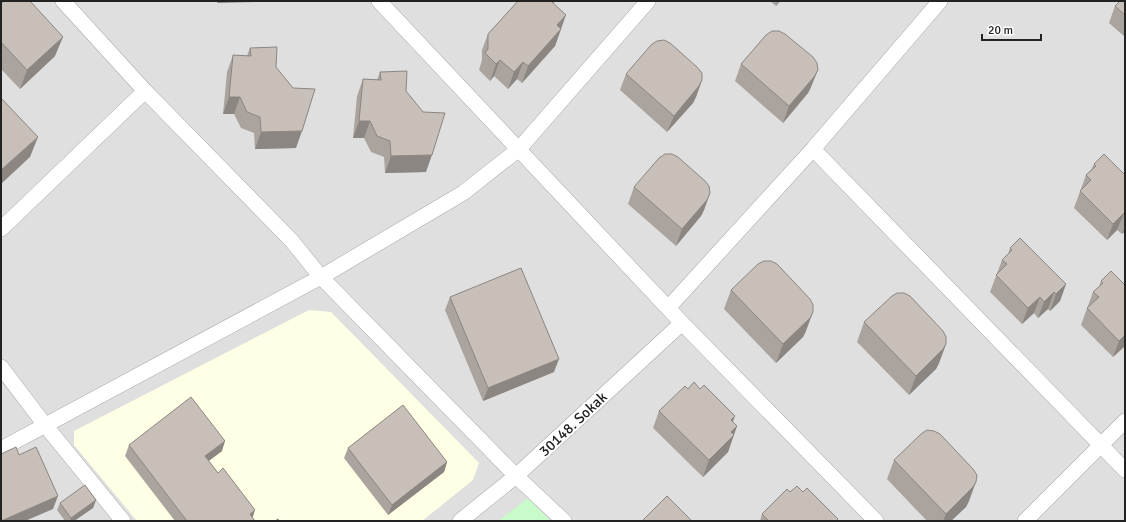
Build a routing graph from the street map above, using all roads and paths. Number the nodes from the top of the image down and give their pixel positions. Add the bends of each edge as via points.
1 (63, 1) edge
2 (379, 1) edge
3 (648, 1) edge
4 (940, 1) edge
5 (145, 91) junction
6 (519, 149) junction
7 (813, 149) junction
8 (1, 229) edge
9 (321, 277) junction
10 (668, 308) junction
11 (682, 323) junction
12 (1, 367) edge
13 (1125, 421) edge
14 (45, 425) junction
15 (1101, 445) junction
16 (1, 449) edge
17 (1125, 470) edge
18 (516, 476) junction
19 (123, 521) edge
20 (460, 521) edge
21 (564, 521) edge
22 (876, 521) edge
23 (1025, 521) edge

1 - 5 street
2 - 6 street
3 - 6 street
4 - 7 street
5 - 8 street
5 - 9 street via 291,240
6 - 9 street via 463,193
6 - 10 street
7 - 10 street
7 - 15 street
9 - 14 street
9 - 18 street
10 - 11 street
11 - 18 street, 30148. Sokak
11 - 22 street
12 - 14 street
13 - 15 street
14 - 16 street
14 - 19 street
15 - 17 street
15 - 23 street
18 - 20 street, 30148. Sokak
18 - 21 street

